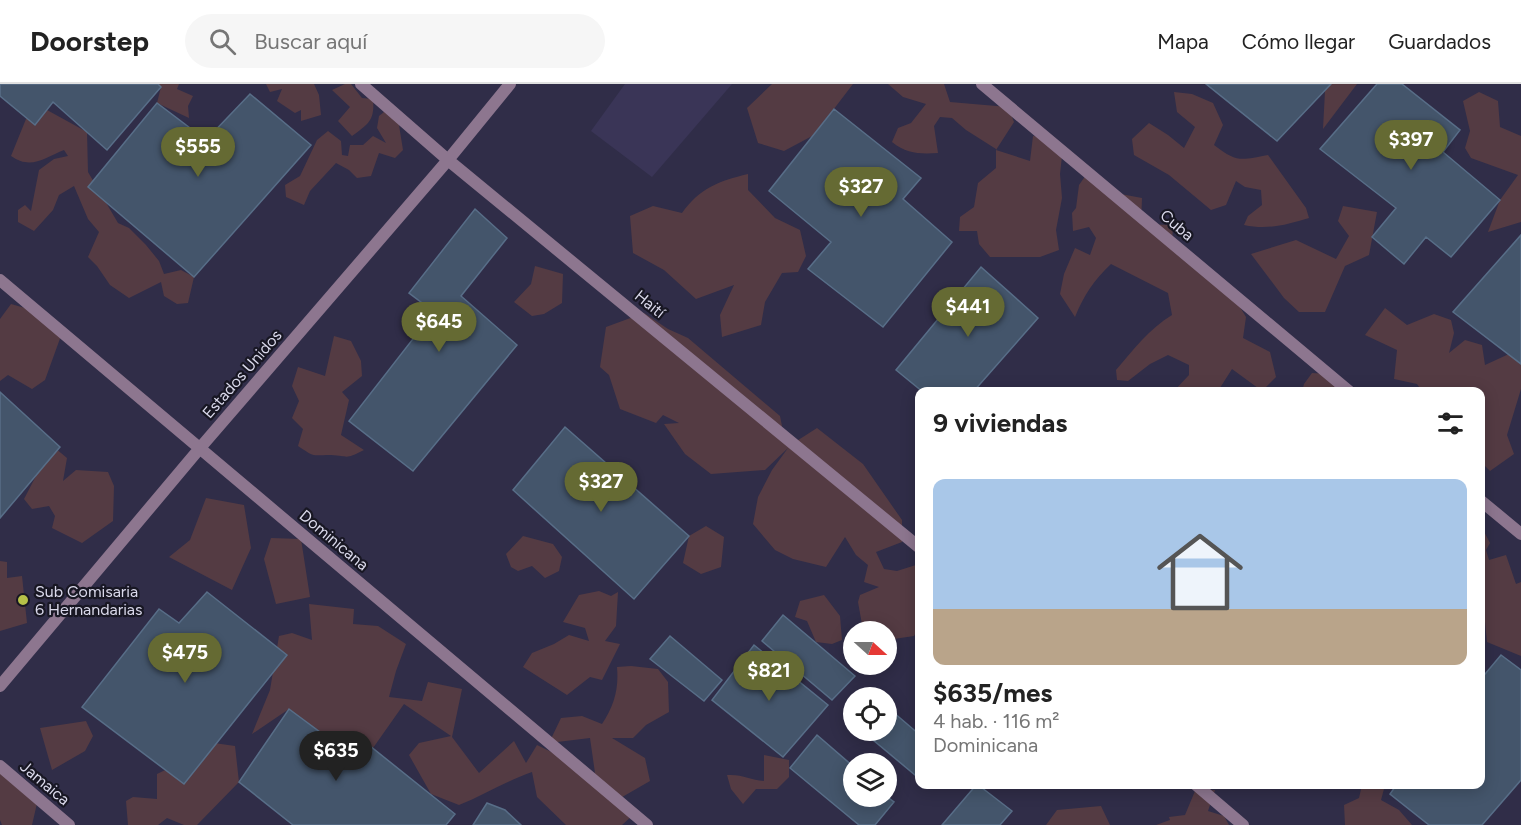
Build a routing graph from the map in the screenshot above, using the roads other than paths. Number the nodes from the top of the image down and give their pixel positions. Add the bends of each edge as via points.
1 (361, 84) edge
2 (510, 84) edge
3 (982, 84) edge
4 (448, 160) junction
5 (0, 280) edge
6 (1344, 387) edge
7 (200, 448) junction
8 (1485, 504) edge
9 (1521, 534) edge
10 (915, 544) edge
11 (0, 686) edge
12 (0, 766) edge
13 (1201, 789) edge
14 (69, 825) edge
15 (646, 825) edge
16 (1243, 825) edge

1 - 4 street, Haití
2 - 4 street, Estados Unidos
3 - 6 street, Cuba
4 - 7 street, Estados Unidos
4 - 10 street, Haití
5 - 7 street, Dominicana
7 - 11 street, Estados Unidos
7 - 15 street, Dominicana
8 - 9 street
12 - 14 street, Jamaica
13 - 16 street

